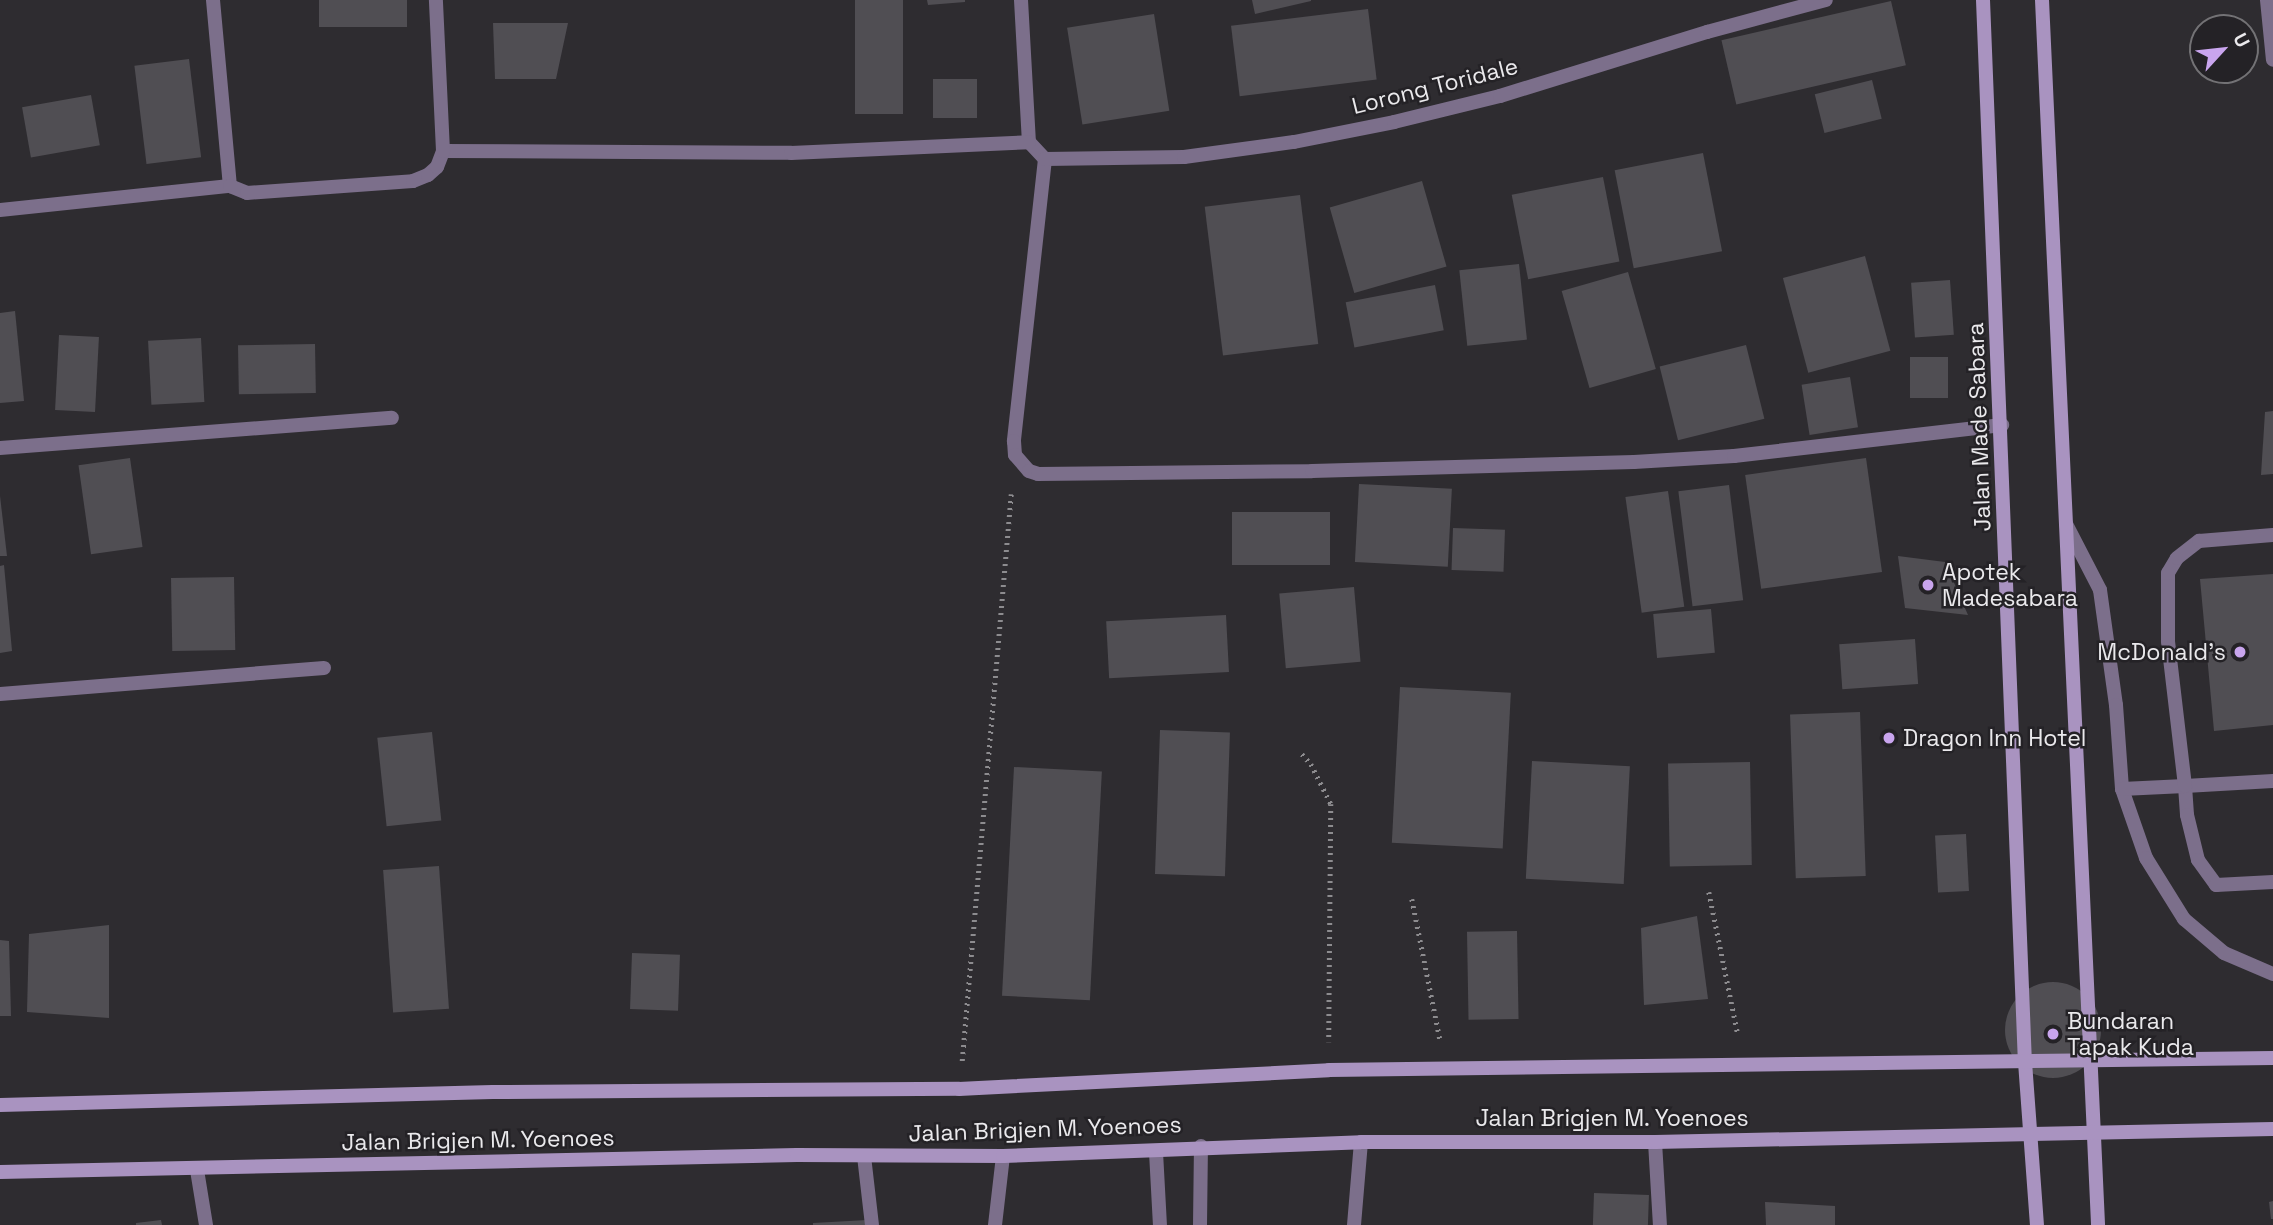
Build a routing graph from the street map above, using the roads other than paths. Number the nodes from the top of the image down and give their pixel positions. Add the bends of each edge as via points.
1 (213, 0) edge
2 (436, 0) edge
3 (1021, 0) edge
4 (1826, 0) edge
5 (1983, 0) edge
6 (2042, 0) edge
7 (2267, 0) edge
8 (2273, 60) edge
9 (1029, 142) junction
10 (443, 151) junction
11 (1045, 159) junction
12 (230, 186) junction
13 (0, 209) edge
14 (392, 418) dead end
15 (2002, 425) junction
16 (0, 448) edge
17 (2066, 524) junction
18 (2273, 535) edge
19 (324, 668) dead end
20 (0, 694) edge
21 (2273, 781) edge
22 (2185, 786) junction
23 (2122, 789) junction
24 (2273, 883) edge
25 (2273, 974) edge
26 (2273, 1058) edge
27 (2089, 1061) junction
28 (2025, 1062) junction
29 (0, 1105) edge
30 (2273, 1129) edge
31 (2091, 1134) junction
32 (2031, 1135) junction
33 (1361, 1142) junction
34 (1655, 1142) junction
35 (1202, 1146) junction
36 (1156, 1152) junction
37 (864, 1156) junction
38 (1003, 1156) junction
39 (197, 1170) junction
40 (0, 1172) edge
41 (206, 1225) edge
42 (872, 1225) edge
43 (995, 1225) edge
44 (1160, 1225) edge
45 (1200, 1225) edge
46 (1353, 1225) edge
47 (1660, 1225) edge
48 (2037, 1225) edge
49 (2098, 1225) edge

1 - 12 street
2 - 10 street
3 - 9 street
4 - 11 street, Lorong Toridale via 1500,96 1394,122 1184,157
5 - 15 main road, Jalan Made Sabara
6 - 17 main road
7 - 8 street
9 - 10 street via 791,153
9 - 11 street
10 - 12 street via 437,167 413,181 247,193
11 - 15 street via 1015,455 1038,474 1634,462 1734,456
12 - 13 street
14 - 16 street
15 - 28 main road, Jalan Made Sabara
17 - 23 street via 2100,590
17 - 27 main road
18 - 22 street via 2199,541 2177,558 2168,573 2168,641
19 - 20 street
21 - 22 street
22 - 23 street
22 - 24 street via 2198,860 2216,885
23 - 25 street via 2146,858 2184,919 2224,953
26 - 27 main road, Jalan Brigjen M. Yoenoes
27 - 28 main road, Jalan Brigjen M. Yoenoes
27 - 31 main road
28 - 29 main road, Jalan Brigjen M. Yoenoes via 1329,1070 959,1090 493,1092
28 - 32 main road, Jalan Made Sabara
30 - 31 main road, Jalan Brigjen M. Yoenoes
31 - 32 main road, Jalan Brigjen M. Yoenoes
31 - 49 main road
32 - 34 main road, Jalan Brigjen M. Yoenoes
32 - 48 main road, Jalan Made Sabara
33 - 34 main road, Jalan Brigjen M. Yoenoes
33 - 35 main road, Jalan Brigjen M. Yoenoes
33 - 46 street
34 - 47 street
35 - 36 main road, Jalan Brigjen M. Yoenoes
35 - 45 street
36 - 38 main road, Jalan Brigjen M. Yoenoes
36 - 44 street
37 - 38 main road, Jalan Brigjen M. Yoenoes
37 - 39 main road, Jalan Brigjen M. Yoenoes
37 - 42 street
38 - 43 street
39 - 40 main road, Jalan Brigjen M. Yoenoes
39 - 41 street

